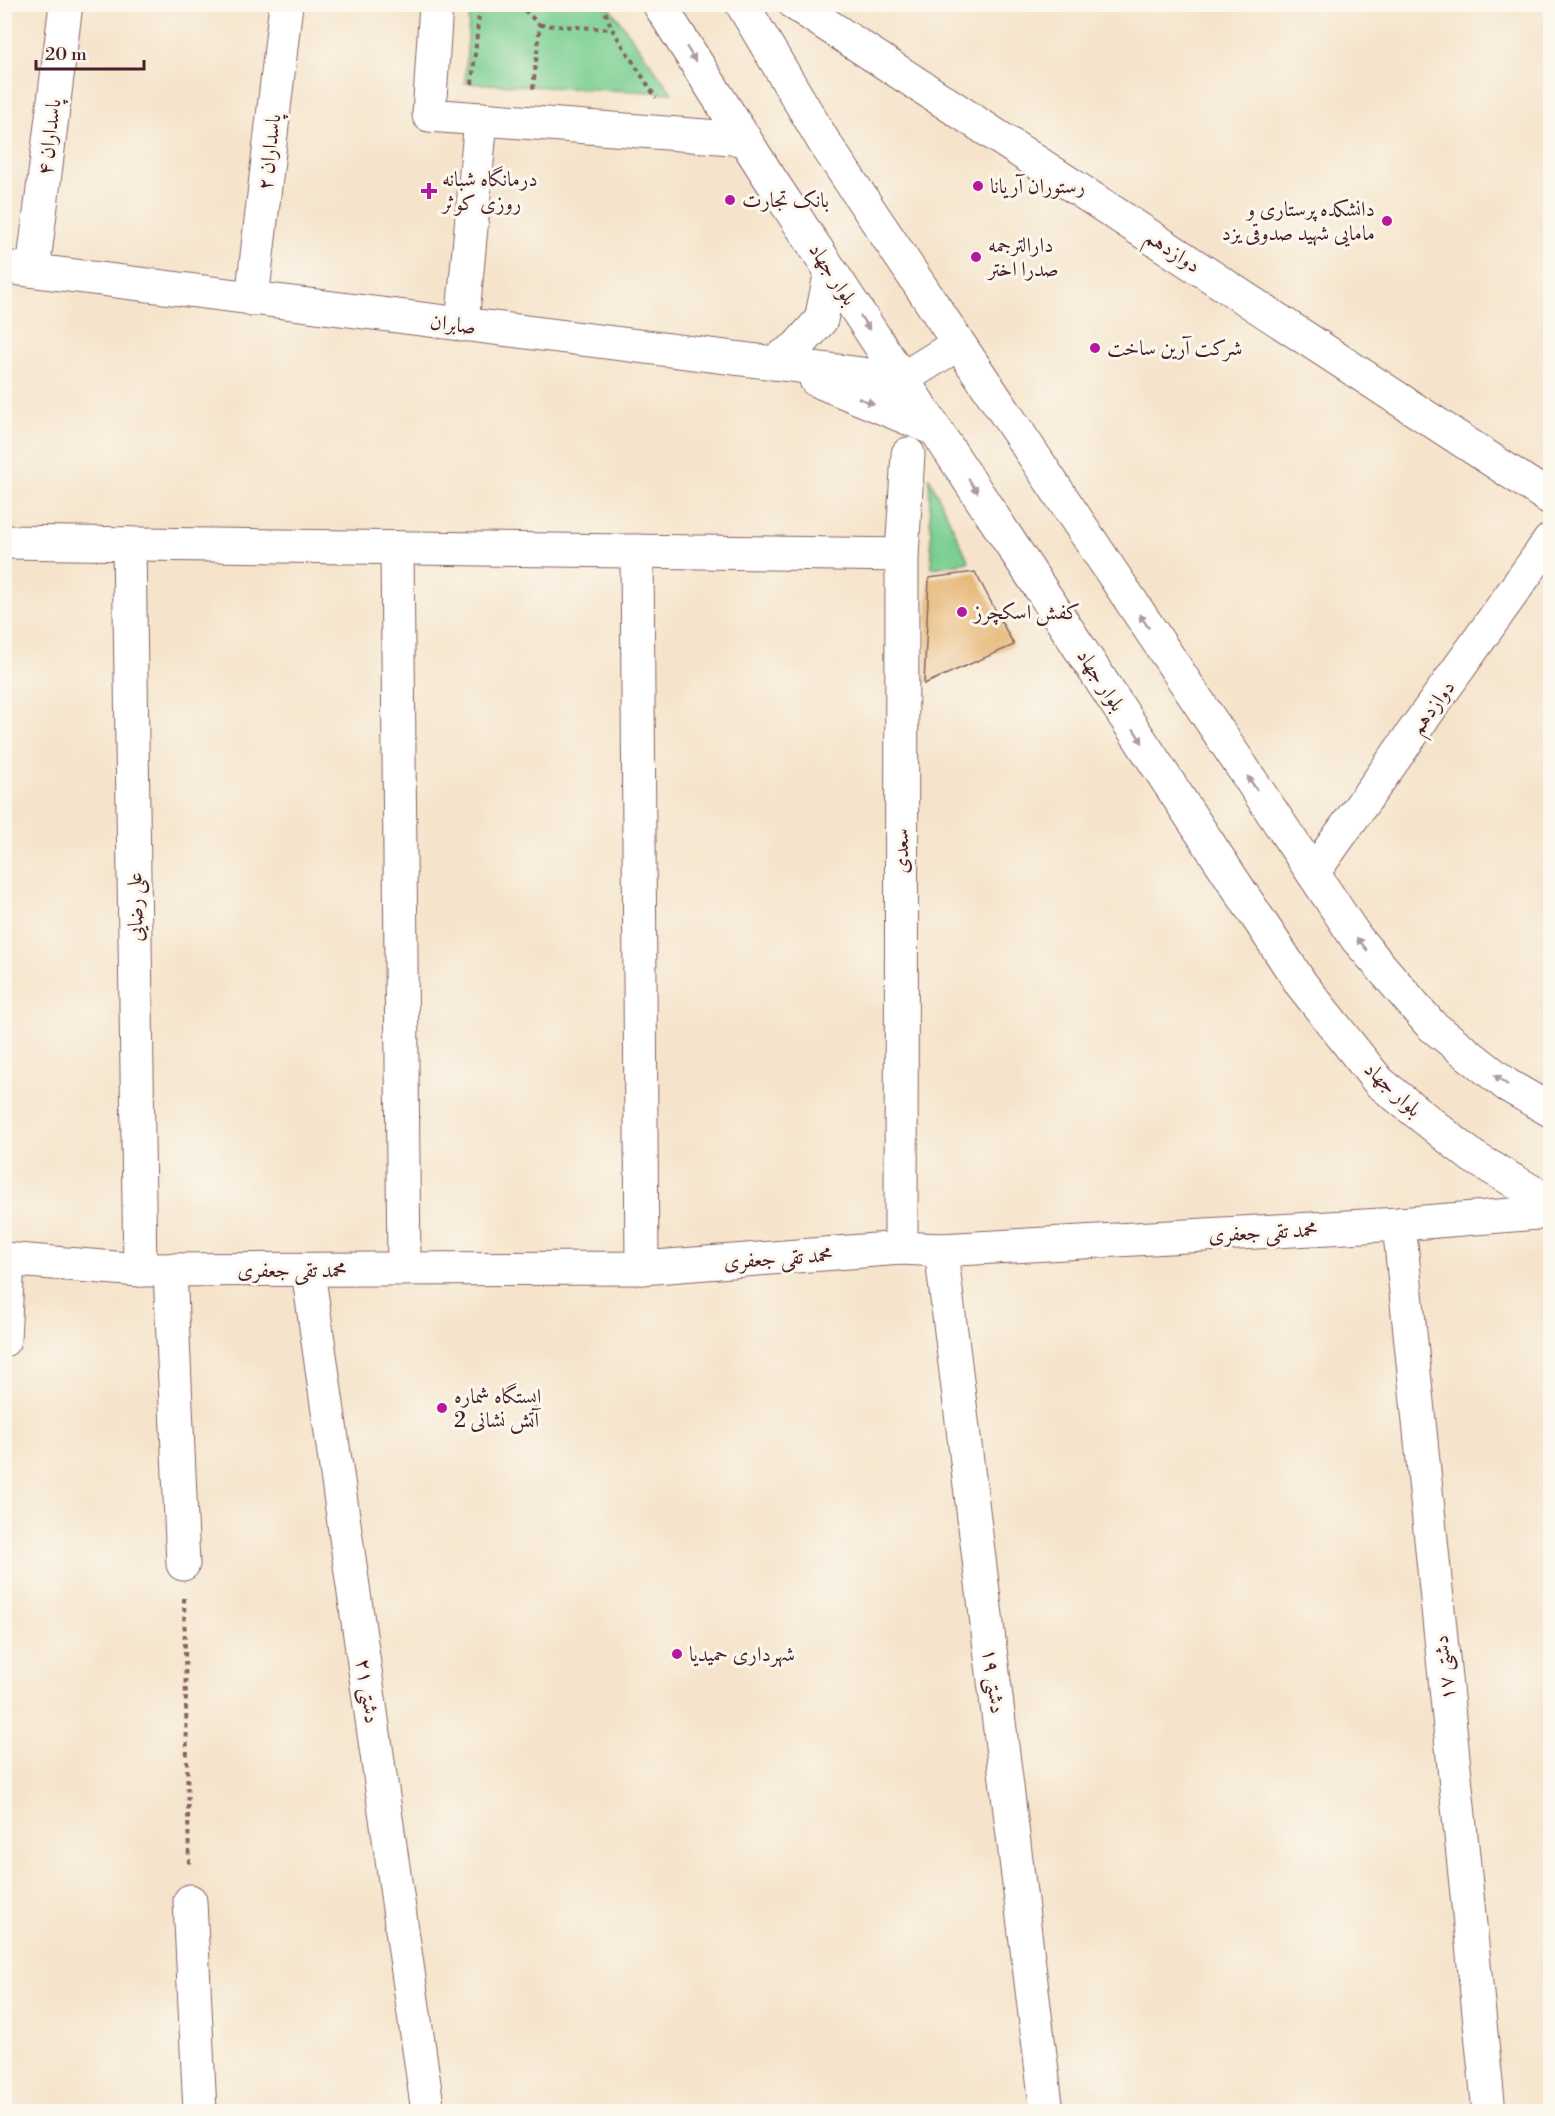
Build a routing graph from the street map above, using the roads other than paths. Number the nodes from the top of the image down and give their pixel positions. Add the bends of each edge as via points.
1 (66, 4) edge
2 (286, 4) edge
3 (436, 4) edge
4 (659, 4) edge
5 (742, 4) edge
6 (795, 4) edge
7 (475, 119) junction
8 (745, 139) junction
9 (19, 269) edge
10 (831, 271) junction
11 (252, 299) junction
12 (462, 325) junction
13 (958, 344) junction
14 (772, 363) junction
15 (902, 379) junction
16 (934, 429) junction
17 (908, 454) dead end
18 (1551, 498) edge
19 (1551, 540) edge
20 (4, 542) edge
21 (129, 544) junction
22 (398, 548) junction
23 (637, 551) junction
24 (902, 555) junction
25 (1313, 873) junction
26 (1551, 1110) edge
27 (1551, 1202) edge
28 (1551, 1212) edge
29 (1399, 1224) junction
30 (901, 1248) junction
31 (941, 1250) junction
32 (6, 1259) edge
33 (404, 1268) junction
34 (642, 1268) junction
35 (155, 1270) junction
36 (308, 1271) junction
37 (4, 1340) edge
38 (183, 1564) road end
39 (190, 1901) road end
40 (200, 2112) edge
41 (428, 2112) edge
42 (1047, 2112) edge
43 (1489, 2112) edge

1 - 9 street, پاسداران ۴
2 - 11 street, پاسداران ۲
3 - 7 street via 429,115
4 -> 8 street, بلوار جهاد
5 - 13 street via 824,142
6 - 18 street, دوازدهم
7 - 8 street
7 - 12 street
8 - 10 street, بلوار جهاد
9 - 11 street, صابران
10 - 14 street via 821,320 796,348
10 -> 15 street, بلوار جهاد
11 - 12 street, صابران
12 - 14 street, صابران
13 - 15 street
25 -> 13 street
14 - 15 street, صابران
14 -> 16 street
15 - 16 street, بلوار جهاد
16 -> 27 street, بلوار جهاد via 1302,985 1379,1082 1473,1157
17 - 24 street, سعدی
19 - 25 street, دوازدهم
20 - 21 street
21 - 22 street
21 - 35 street, علی رضایی
22 - 23 street
22 - 33 street
23 - 24 street
23 - 34 street
24 - 30 street, سعدی
26 -> 25 street via 1507,1085 1431,1025 1357,939
28 - 29 street, محمد تقی جعفری
29 - 31 street, محمد تقی جعفری
29 - 43 street, دشتی ۱۷
30 - 31 street, محمد تقی جعفری
30 - 34 street, محمد تقی جعفری
31 - 42 street, دشتی ۱۹
32 - 35 street, محمد تقی جعفری
32 - 37 street
33 - 34 street, محمد تقی جعفری
33 - 36 street, محمد تقی جعفری
35 - 36 street, محمد تقی جعفری
35 - 38 street, علی رضایی
36 - 41 street, دشتی ۲۱
39 - 40 street

